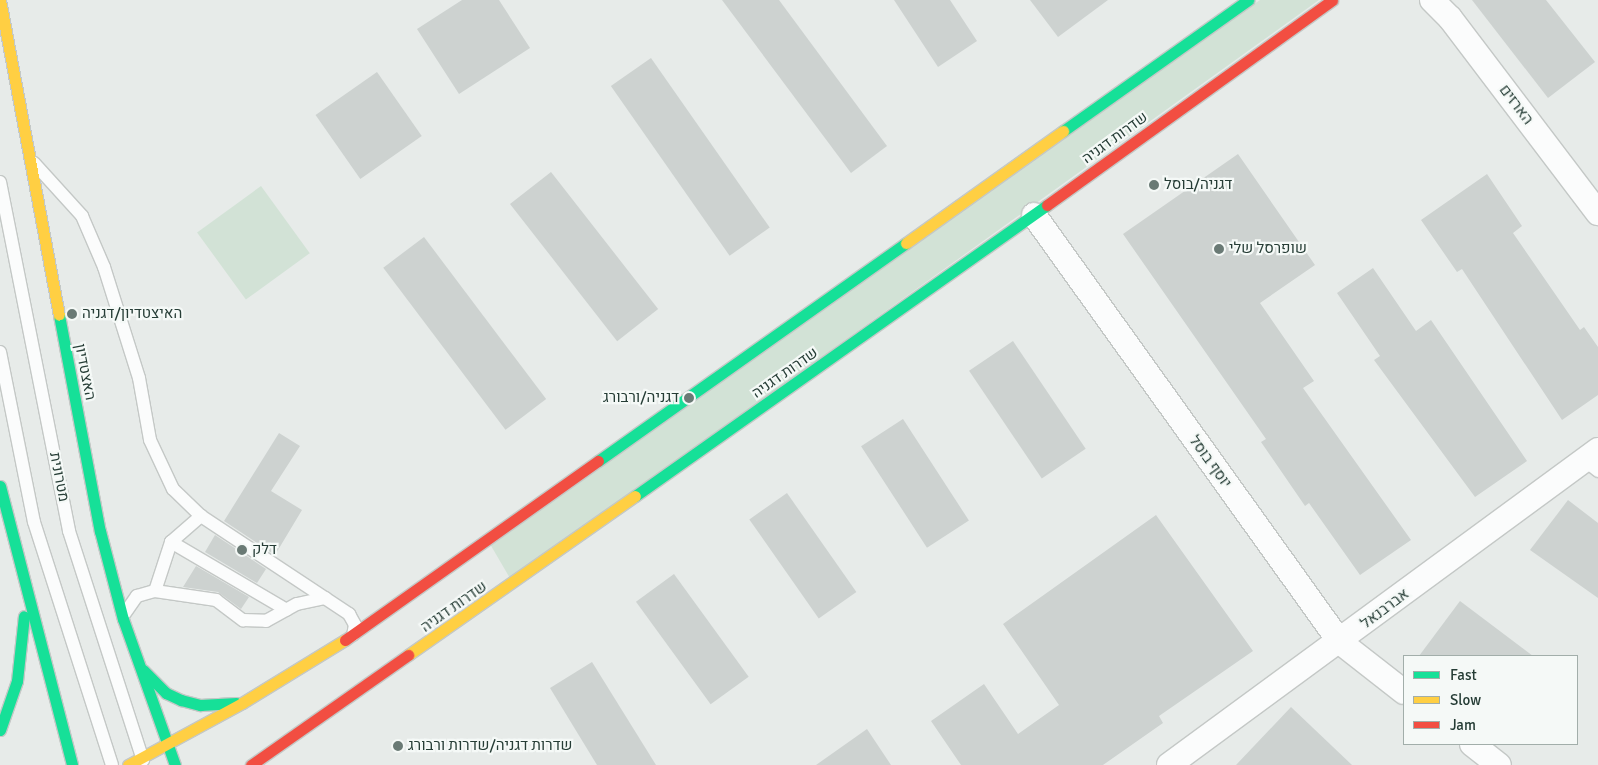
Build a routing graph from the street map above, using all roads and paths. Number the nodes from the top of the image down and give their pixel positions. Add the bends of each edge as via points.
1 (0, 0) edge
2 (1248, 0) edge
3 (1332, 0) edge
4 (1432, 0) edge
5 (32, 162) junction
6 (0, 182) edge
7 (1598, 213) edge
8 (1034, 215) junction
9 (0, 352) edge
10 (1593, 460) edge
11 (0, 486) edge
12 (201, 516) junction
13 (171, 542) junction
14 (155, 591) junction
15 (25, 595) junction
16 (325, 598) junction
17 (287, 610) junction
18 (123, 619) junction
19 (353, 635) junction
20 (1340, 642) junction
21 (140, 666) junction
22 (1403, 691) edge
23 (242, 703) junction
24 (0, 730) edge
25 (298, 734) junction
26 (168, 742) junction
27 (1473, 745) edge
28 (143, 761) edge
29 (72, 765) edge
30 (112, 765) edge
31 (128, 765) edge
32 (175, 765) edge
33 (251, 765) edge
34 (272, 765) edge
35 (1169, 765) edge
36 (1500, 765) edge

1 - 5 street, האצטדיון
2 - 19 street
3 - 8 street, שדרות דגניה
4 - 7 street, הארזים via 1450,18
5 - 12 lane via 52,179 82,216 104,267 139,378 150,440 173,489
5 - 18 street, האצטדיון via 100,530
6 - 28 lane, מטרונית via 69,530
8 - 20 street, יוסף בוסל
8 - 25 street, שדרות דגניה
9 - 30 lane via 34,522
10 - 20 street, אברבנאל
11 - 15 street
12 - 13 lane
12 - 16 lane
13 - 14 lane
13 - 17 lane
14 - 17 lane via 216,600 243,620 266,621
14 - 18 lane via 130,602
15 - 24 street via 17,681
15 - 29 street
16 - 17 lane
16 - 19 lane via 349,614 355,625
18 - 21 street, האצטדיון
19 - 23 street
20 - 22 street, יוסף בוסל
20 - 35 street, אברבנאל
21 - 23 street via 166,693 181,700 200,705
21 - 26 street, האצטדיון
23 - 26 street
25 - 33 street, שדרות דגניה
25 - 34 street
26 - 28 street
26 - 32 street, האצטדיון
27 - 36 street
28 - 31 street

